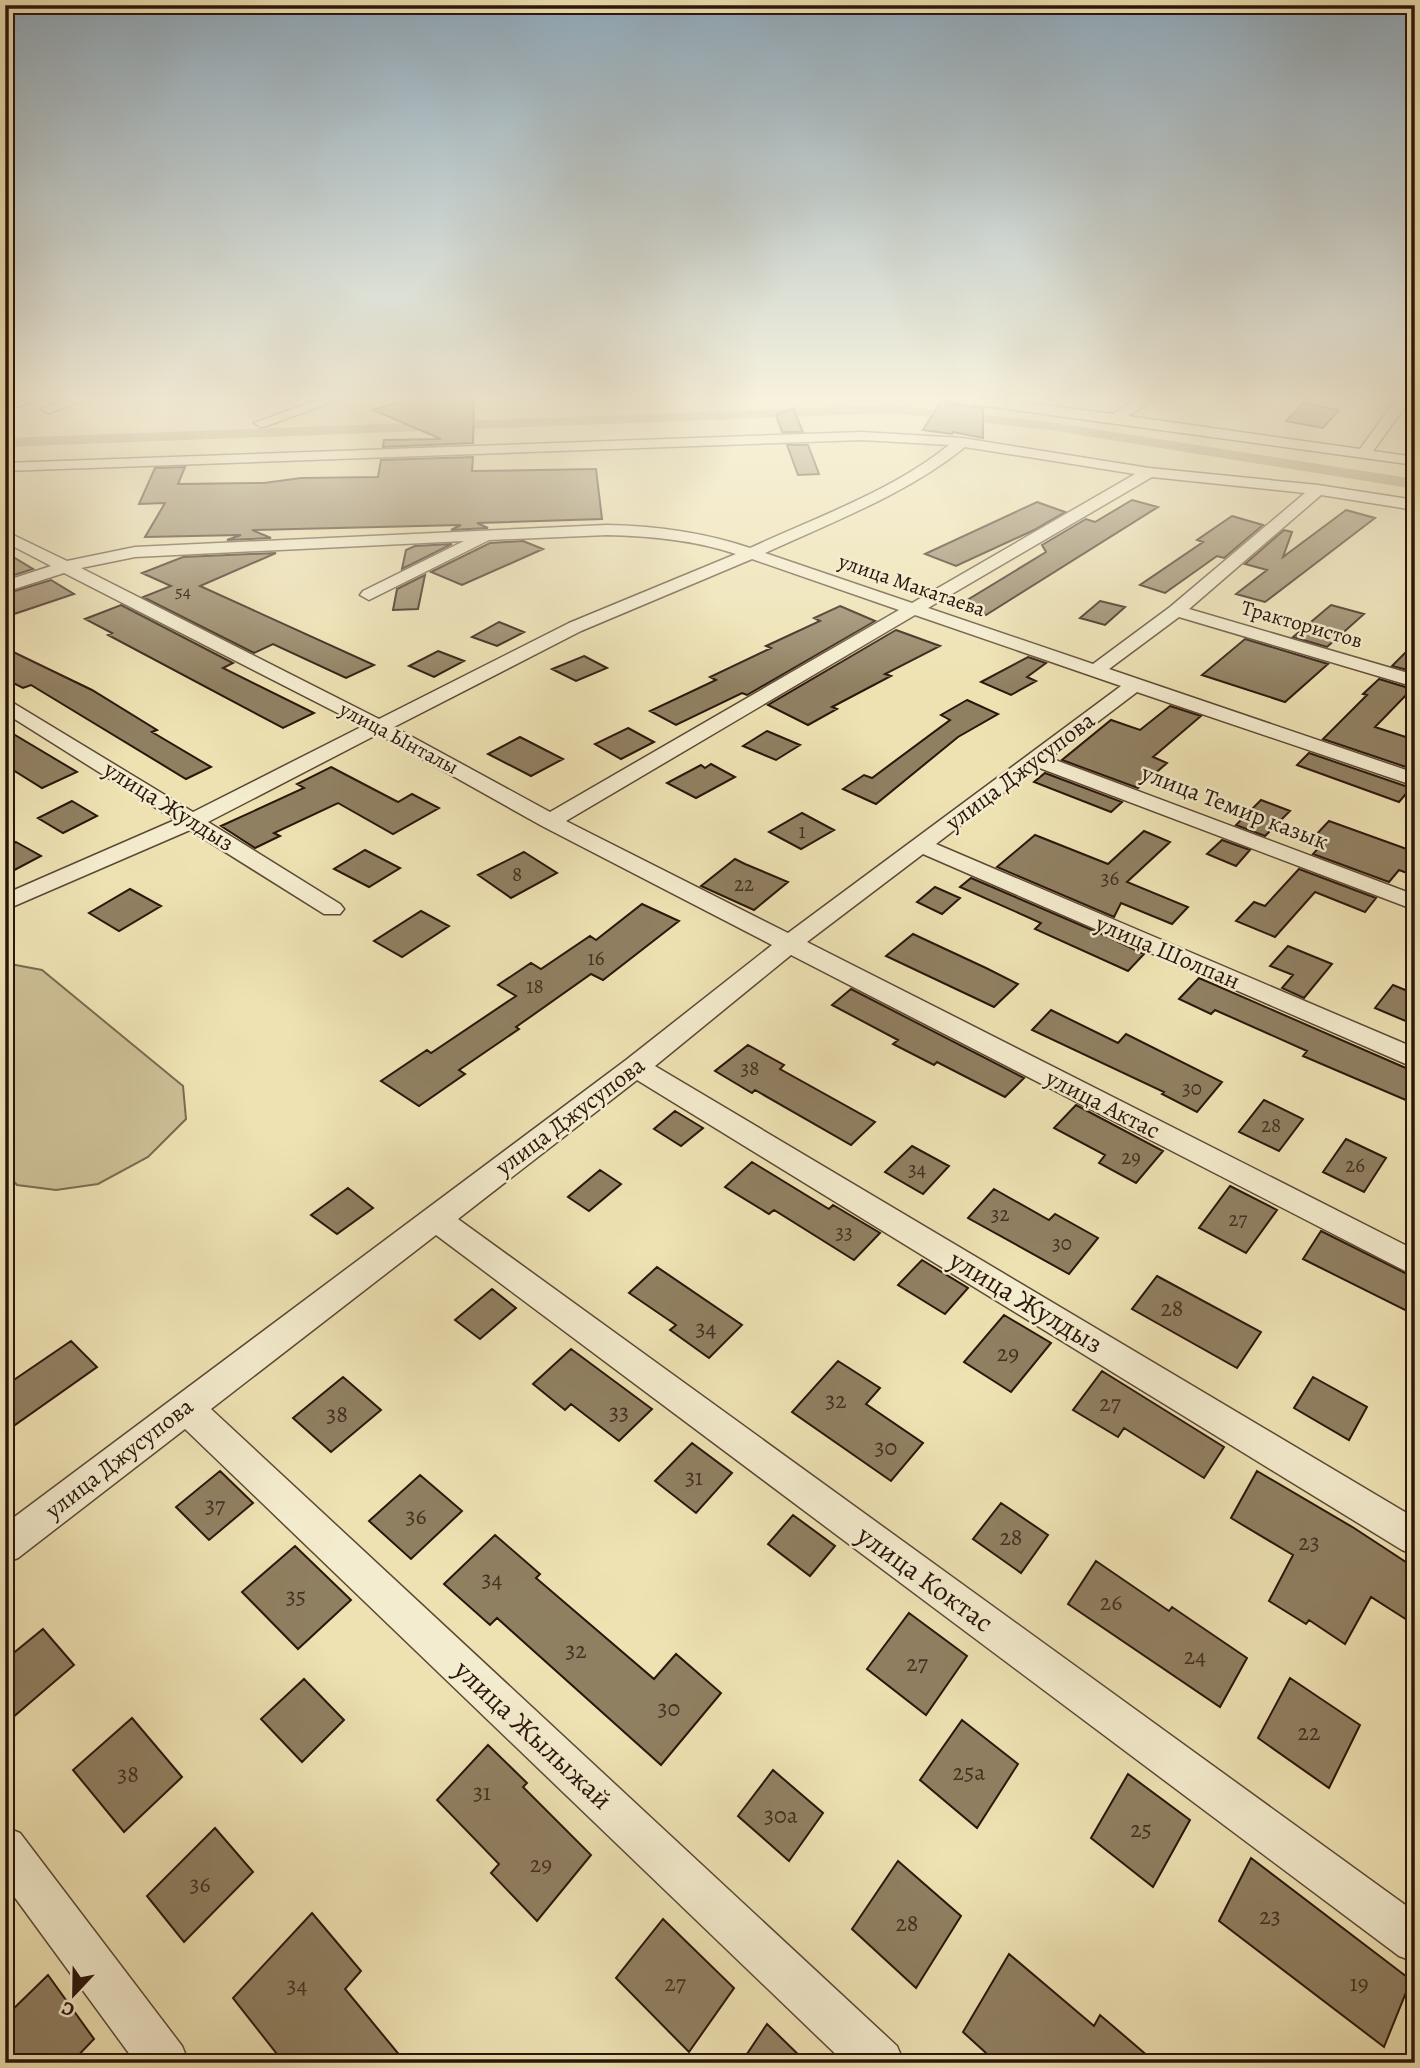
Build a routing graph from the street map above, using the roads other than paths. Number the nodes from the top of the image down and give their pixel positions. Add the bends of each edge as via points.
1 (876, 494) edge
2 (1113, 494) edge
3 (1314, 494) edge
4 (1339, 494) edge
5 (1415, 506) edge
6 (493, 534) junction
7 (5, 536) edge
8 (750, 554) junction
9 (67, 566) junction
10 (5, 587) edge
11 (369, 595) dead end
12 (915, 610) junction
13 (1177, 611) junction
14 (1094, 672) junction
15 (1415, 681) edge
16 (1134, 685) junction
17 (5, 704) edge
18 (376, 725) junction
19 (1037, 760) junction
20 (1415, 780) edge
21 (194, 820) junction
22 (550, 821) junction
23 (922, 846) junction
24 (5, 903) edge
25 (1415, 903) edge
26 (332, 909) dead end
27 (790, 943) junction
28 (1415, 1059) edge
29 (636, 1067) junction
30 (435, 1218) junction
31 (1415, 1264) edge
32 (185, 1407) junction
33 (1415, 1538) edge
34 (5, 1546) edge
35 (5, 1848) edge
36 (1415, 1940) edge
37 (165, 2063) edge
38 (880, 2063) edge

1 - 8 street
2 - 12 street
3 - 13 street, улица Джусупова
4 - 5 street
6 - 8 street, улица Макатаева via 652,531 717,542
6 - 9 street, улица Макатаева via 135,552
6 - 11 street
7 - 9 street, улица Ынталы
8 - 12 street, улица Макатаева
8 - 18 street via 575,627
9 - 10 street, улица Макатаева
9 - 18 street, улица Ынталы
12 - 14 street, улица Макатаева
12 - 22 street
13 - 14 street, улица Джусупова
13 - 15 street, Трактористов
14 - 16 street, улица Макатаева
16 - 19 street, улица Джусупова
16 - 20 street, улица Макатаева
17 - 21 street, улица Жулдыз
18 - 21 street
18 - 22 street, улица Ынталы
19 - 23 street, улица Джусупова
19 - 25 street, улица Темир казык
21 - 24 street
21 - 26 street, улица Жулдыз
22 - 27 street, улица Ынталы
23 - 27 street, улица Джусупова
23 - 28 street, улица Шолпан
27 - 29 street, улица Джусупова
27 - 31 street, улица Актас
29 - 30 street, улица Джусупова
29 - 33 street, улица Жулдыз
30 - 32 street, улица Джусупова
30 - 36 street, улица Коктас
32 - 34 street, улица Джусупова
32 - 38 street, улица Жылыжай
35 - 37 street

